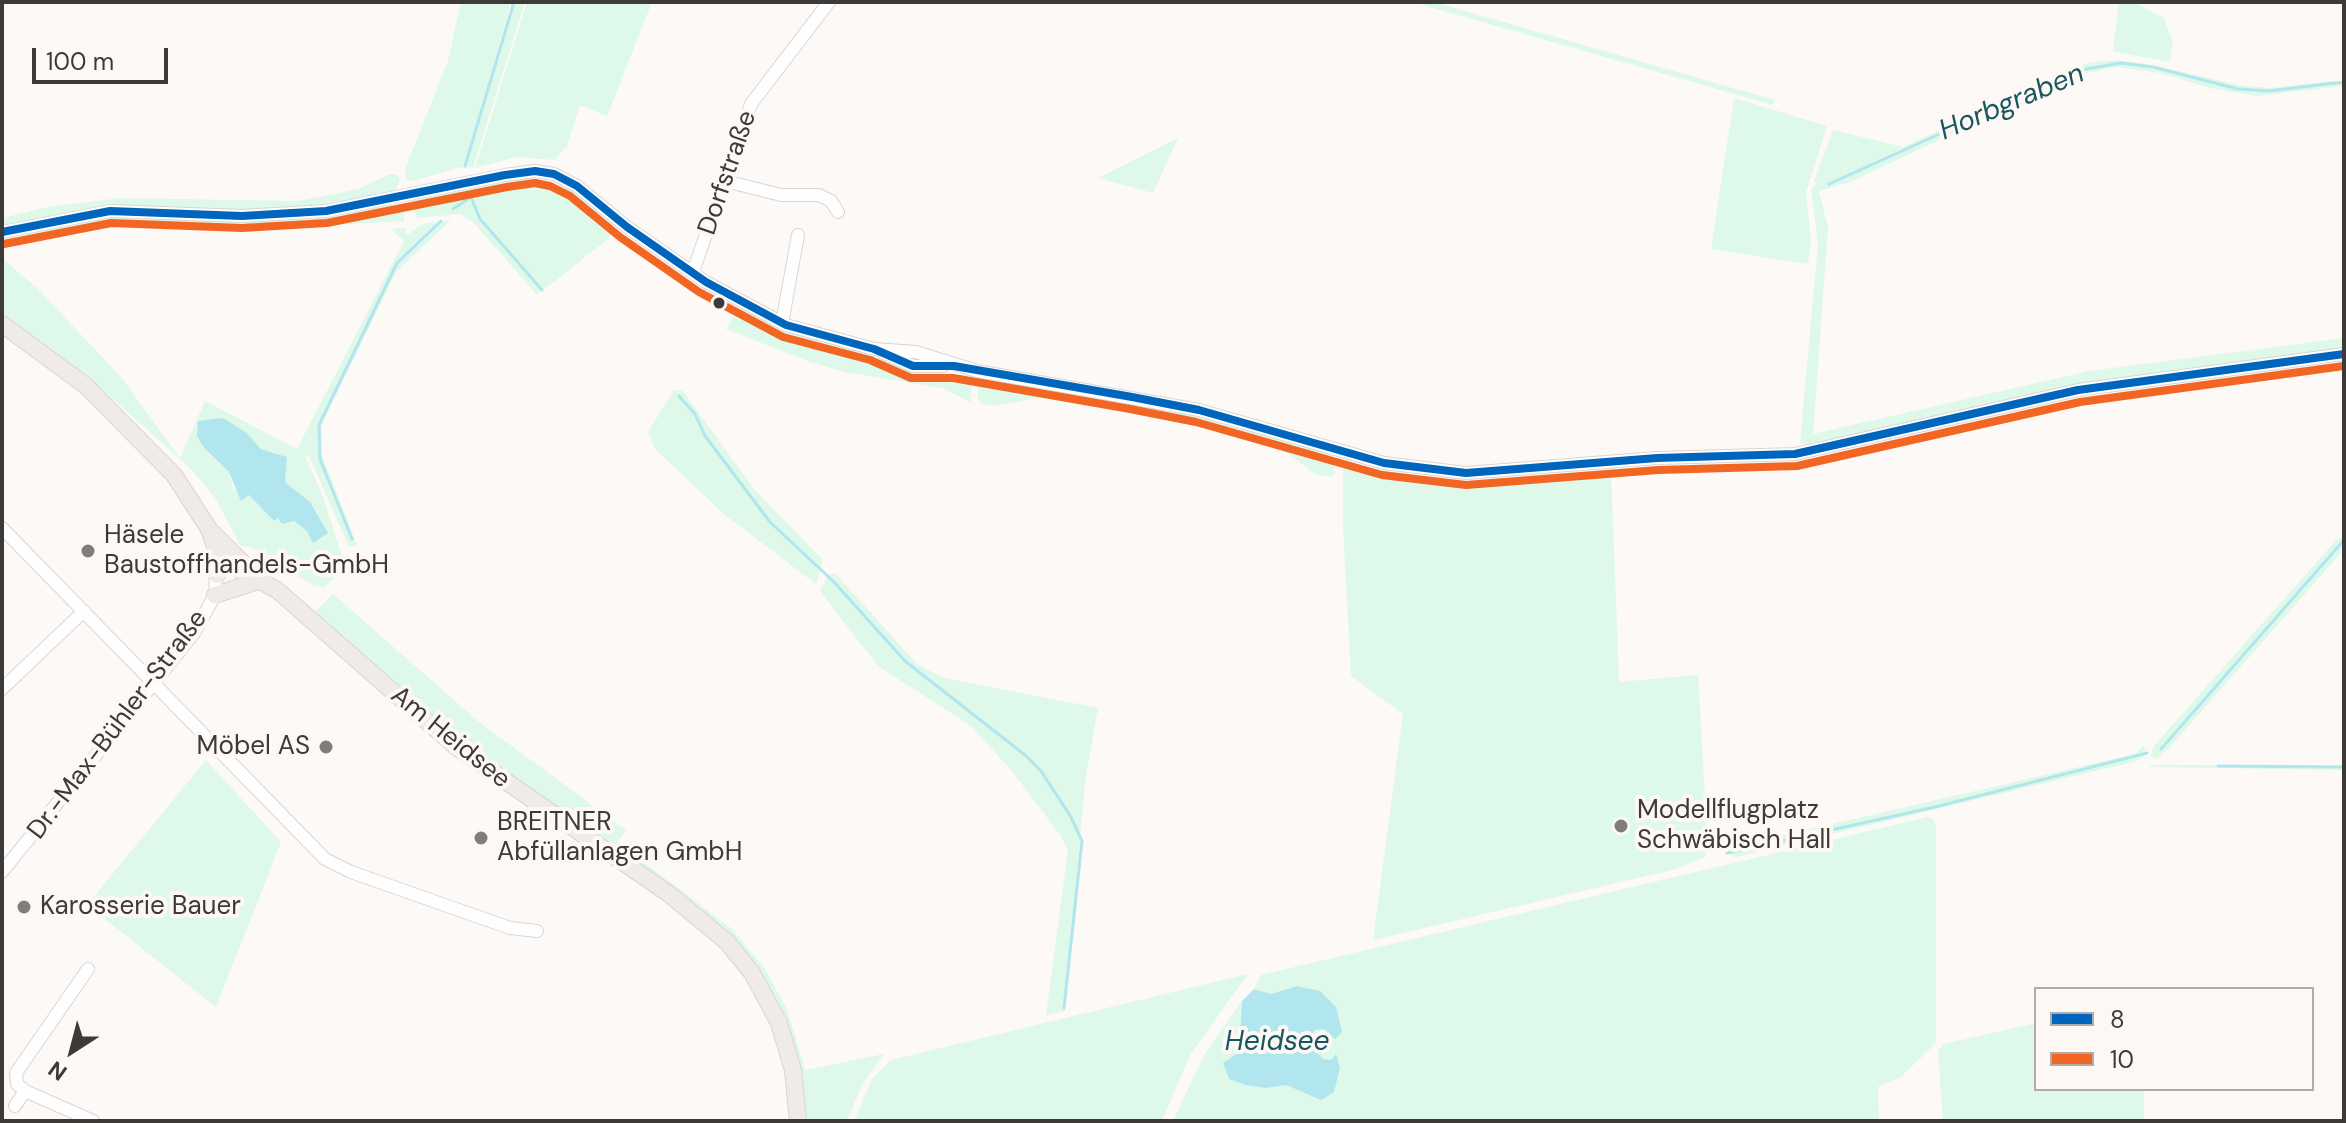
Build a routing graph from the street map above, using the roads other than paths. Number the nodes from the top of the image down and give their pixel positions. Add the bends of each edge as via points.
1 (829, 2) edge
2 (725, 181) junction
3 (838, 212) dead end
4 (2, 232) edge
5 (798, 235) dead end
6 (693, 272) junction
7 (782, 323) junction
8 (2, 324) edge
9 (2344, 354) edge
10 (2, 528) edge
11 (209, 529) junction
12 (217, 570) junction
13 (258, 579) junction
14 (215, 595) junction
15 (84, 611) junction
16 (155, 681) junction
17 (2, 689) edge
18 (2, 872) edge
19 (537, 931) dead end
20 (88, 969) dead end
21 (25, 1091) junction
22 (15, 1106) dead end
23 (93, 1121) edge
24 (798, 1121) edge

1 - 2 street, Dorfstraße via 757,93
2 - 3 street via 781,195 819,195
2 - 6 street, Dorfstraße
4 - 6 street via 110,211 242,216 326,211 535,171 577,186
5 - 7 street
6 - 7 street
7 - 9 street via 913,366 954,366 1199,410 1384,463 1478,473 1806,452 2078,390
8 - 11 main road, Dr.-Max-Bühler-Straße via 107,406 174,475
10 - 15 street
11 - 12 main road, Dr.-Max-Bühler-Straße
11 - 13 main road
12 - 13 main road, Am Heidsee via 232,566
12 - 14 street, Dr.-Max-Bühler-Straße
13 - 14 main road
13 - 24 main road, Am Heidsee via 294,602 455,746 669,894 727,942 752,973 779,1023 793,1070
14 - 16 street, Dr.-Max-Bühler-Straße via 194,633
15 - 16 street
15 - 17 street
16 - 18 street, Dr.-Max-Bühler-Straße
16 - 19 street via 325,859 510,928
20 - 21 street via 16,1073 17,1084
21 - 22 street
21 - 23 street

